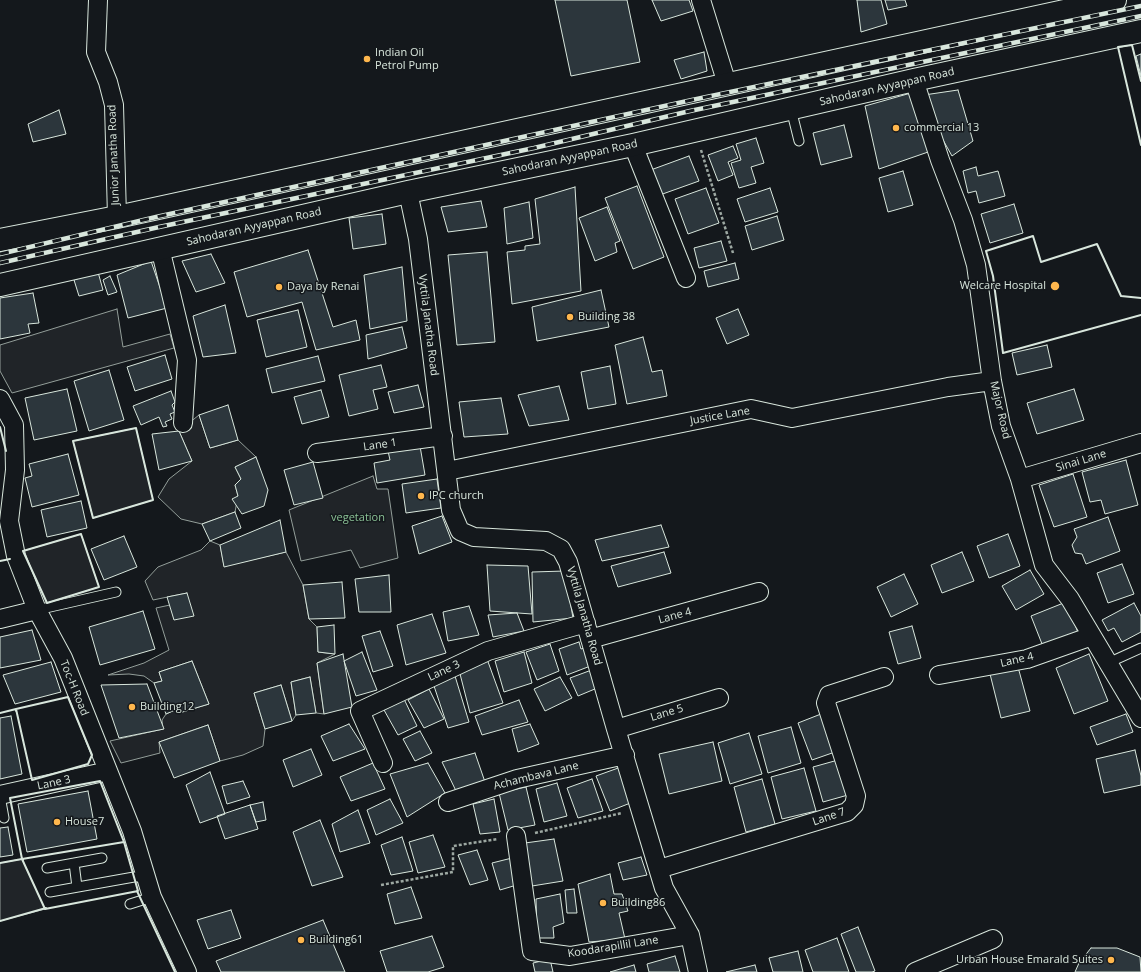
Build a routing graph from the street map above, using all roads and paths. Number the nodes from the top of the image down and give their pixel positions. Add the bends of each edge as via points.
1 (98, 0) edge
2 (701, 0) edge
3 (1115, 0) edge
4 (1073, 5) edge
5 (1141, 31) edge
6 (914, 80) junction
7 (727, 84) junction
8 (791, 109) junction
9 (695, 130) junction
10 (799, 141) dead end
11 (633, 145) junction
12 (408, 192) junction
13 (116, 217) junction
14 (0, 240) edge
15 (160, 248) junction
16 (733, 254) dead end
17 (686, 278) dead end
18 (0, 285) edge
19 (992, 381) junction
20 (0, 399) edge
21 (183, 423) dead end
22 (443, 436) junction
23 (1141, 443) edge
24 (317, 453) dead end
25 (448, 470) junction
26 (7, 472) edge
27 (1020, 479) junction
28 (116, 592) dead end
29 (759, 592) dead end
30 (38, 610) junction
31 (0, 619) edge
32 (588, 631) junction
33 (1092, 636) junction
34 (1141, 648) edge
35 (1108, 662) junction
36 (939, 675) dead end
37 (884, 676) dead end
38 (719, 698) dead end
39 (1141, 718) edge
40 (616, 729) junction
41 (625, 755) junction
42 (383, 763) dead end
43 (108, 771) junction
44 (0, 795) edge
45 (448, 802) dead end
46 (4, 818) dead end
47 (516, 836) dead end
48 (102, 858) dead end
49 (74, 863) junction
50 (47, 868) dead end
51 (659, 869) junction
52 (146, 877) junction
53 (77, 887) junction
54 (50, 892) dead end
55 (152, 898) junction
56 (130, 904) dead end
57 (690, 935) junction
58 (993, 940) dead end
59 (187, 972) edge
60 (698, 972) edge
61 (915, 972) edge

1 - 13 street, Junior Janatha Road via 96,52 114,105
2 - 7 street
3 - 4 main road
4 - 7 main road
5 - 6 main road, Sahodaran Ayyappan Road
6 - 8 main road, Sahodaran Ayyappan Road
6 - 19 street, Major Road via 976,265
7 - 13 main road
8 - 9 main road, Sahodaran Ayyappan Road
8 - 10 lane
9 - 11 main road, Sahodaran Ayyappan Road
9 - 16 path
11 - 12 main road, Sahodaran Ayyappan Road
11 - 17 street
12 - 15 main road, Sahodaran Ayyappan Road
12 - 22 street, Vyttila Janatha Road via 418,239
13 - 14 main road
15 - 18 main road, Sahodaran Ayyappan Road
15 - 21 street via 187,360
19 - 25 street, Justice Lane via 948,387 792,418 751,409
19 - 27 street, Major Road via 1001,426
20 - 26 street, Toc-H Road via 14,425
22 - 24 street, Lane 1
22 - 25 street, Vyttila Janatha Road
23 - 27 street, Sinai Lane
25 - 32 street, Vyttila Janatha Road via 451,510 460,531 474,537 546,542 561,549 568,562
26 - 30 street, Toc-H Road via 9,521 16,556
27 - 33 street, Major Road via 1044,565 1070,599
28 - 30 lane
29 - 32 street, Lane 4
30 - 31 street
30 - 43 street, Toc-H Road via 63,658
32 - 40 street, Vyttila Janatha Road
32 - 42 street, Lane 3 via 488,651 360,711
33 - 35 street, Major Road
33 - 36 street, Lane 4 via 1027,659
34 - 35 lane
35 - 39 street, Major Road
37 - 51 street, Lane 7 via 829,695 826,703 856,796 854,805 847,812
38 - 40 street, Lane 5
40 - 41 street, Vyttila Janatha Road
41 - 45 street, Achambava Lane via 517,779
41 - 51 street, Vyttila Janatha Road
43 - 44 street, Lane 3
43 - 52 street, Toc-H Road via 132,831
44 - 46 lane
47 - 57 street, Koodarapillil Lane via 532,951 570,956
48 - 49 lane
49 - 50 lane
49 - 53 lane
51 - 57 street, Vyttila Janatha Road via 664,888
52 - 53 lane
52 - 55 street, Toc-H Road
53 - 54 lane
55 - 56 lane
55 - 59 street, Toc-H Road
57 - 60 street, Vyttila Janatha Road
58 - 61 street

